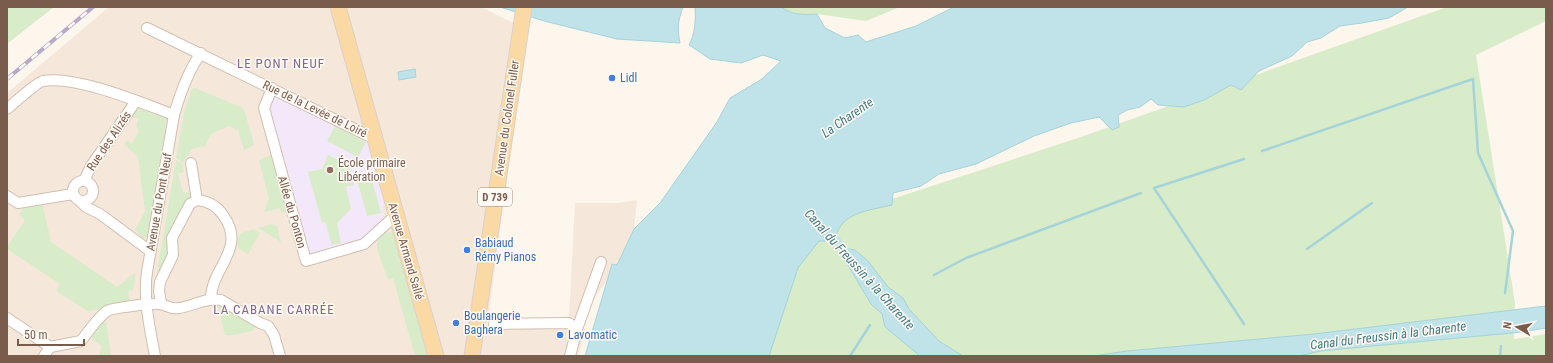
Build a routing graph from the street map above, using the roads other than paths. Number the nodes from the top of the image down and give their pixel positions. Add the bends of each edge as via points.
1 (338, 7) edge
2 (522, 14) edge
3 (147, 28) dead end
4 (202, 53) junction
5 (272, 88) junction
6 (136, 101) junction
7 (7, 109) edge
8 (174, 116) junction
9 (374, 139) junction
10 (190, 163) dead end
11 (84, 181) junction
12 (7, 196) edge
13 (92, 197) junction
14 (76, 198) junction
15 (197, 200) junction
16 (100, 214) junction
17 (396, 215) junction
18 (150, 252) junction
19 (601, 262) dead end
20 (210, 300) junction
21 (161, 303) junction
22 (147, 305) junction
23 (7, 318) edge
24 (494, 324) dead end
25 (578, 329) junction
26 (50, 347) junction
27 (474, 353) edge
28 (44, 356) edge
29 (155, 356) edge
30 (280, 356) edge
31 (436, 356) edge
32 (570, 356) edge

1 - 9 main road, Avenue Armand Sallé
2 - 27 main road, Avenue du Colonel Fuller / D 739
3 - 4 street, Rue de la Levée de Loiré
4 - 5 street, Rue de la Levée de Loiré
4 - 8 street, Avenue du Pont Neuf via 194,64
5 - 9 street, Rue de la Levée de Loiré
5 - 17 street, Allée du Ponton via 264,108 306,261 364,244
6 - 7 street via 99,88 71,82 42,81
6 - 8 street
6 - 11 street, Rue des Alizés via 91,166
8 - 18 street, Avenue du Pont Neuf
9 - 17 main road, Avenue Armand Sallé
10 - 15 street
11 - 13 street via 92,187
11 - 14 street via 75,184 72,191
12 - 14 street via 18,203
13 - 14 street via 86,201
13 - 16 street
14 - 16 street
15 - 20 street via 210,203 221,211 226,218 232,239 230,252 212,287
15 - 21 street via 190,204 172,238 173,255 160,282
16 - 18 street
17 - 31 main road, Avenue Armand Sallé
18 - 22 street, Avenue du Pont Neuf via 145,284
19 - 25 street
20 - 21 street via 172,309
20 - 30 street via 221,300 268,326 274,335
21 - 22 street
22 - 26 street via 109,310 81,341
22 - 29 street, Avenue du Pont Neuf
23 - 26 street
24 - 25 street via 569,323
25 - 32 street
26 - 28 street

